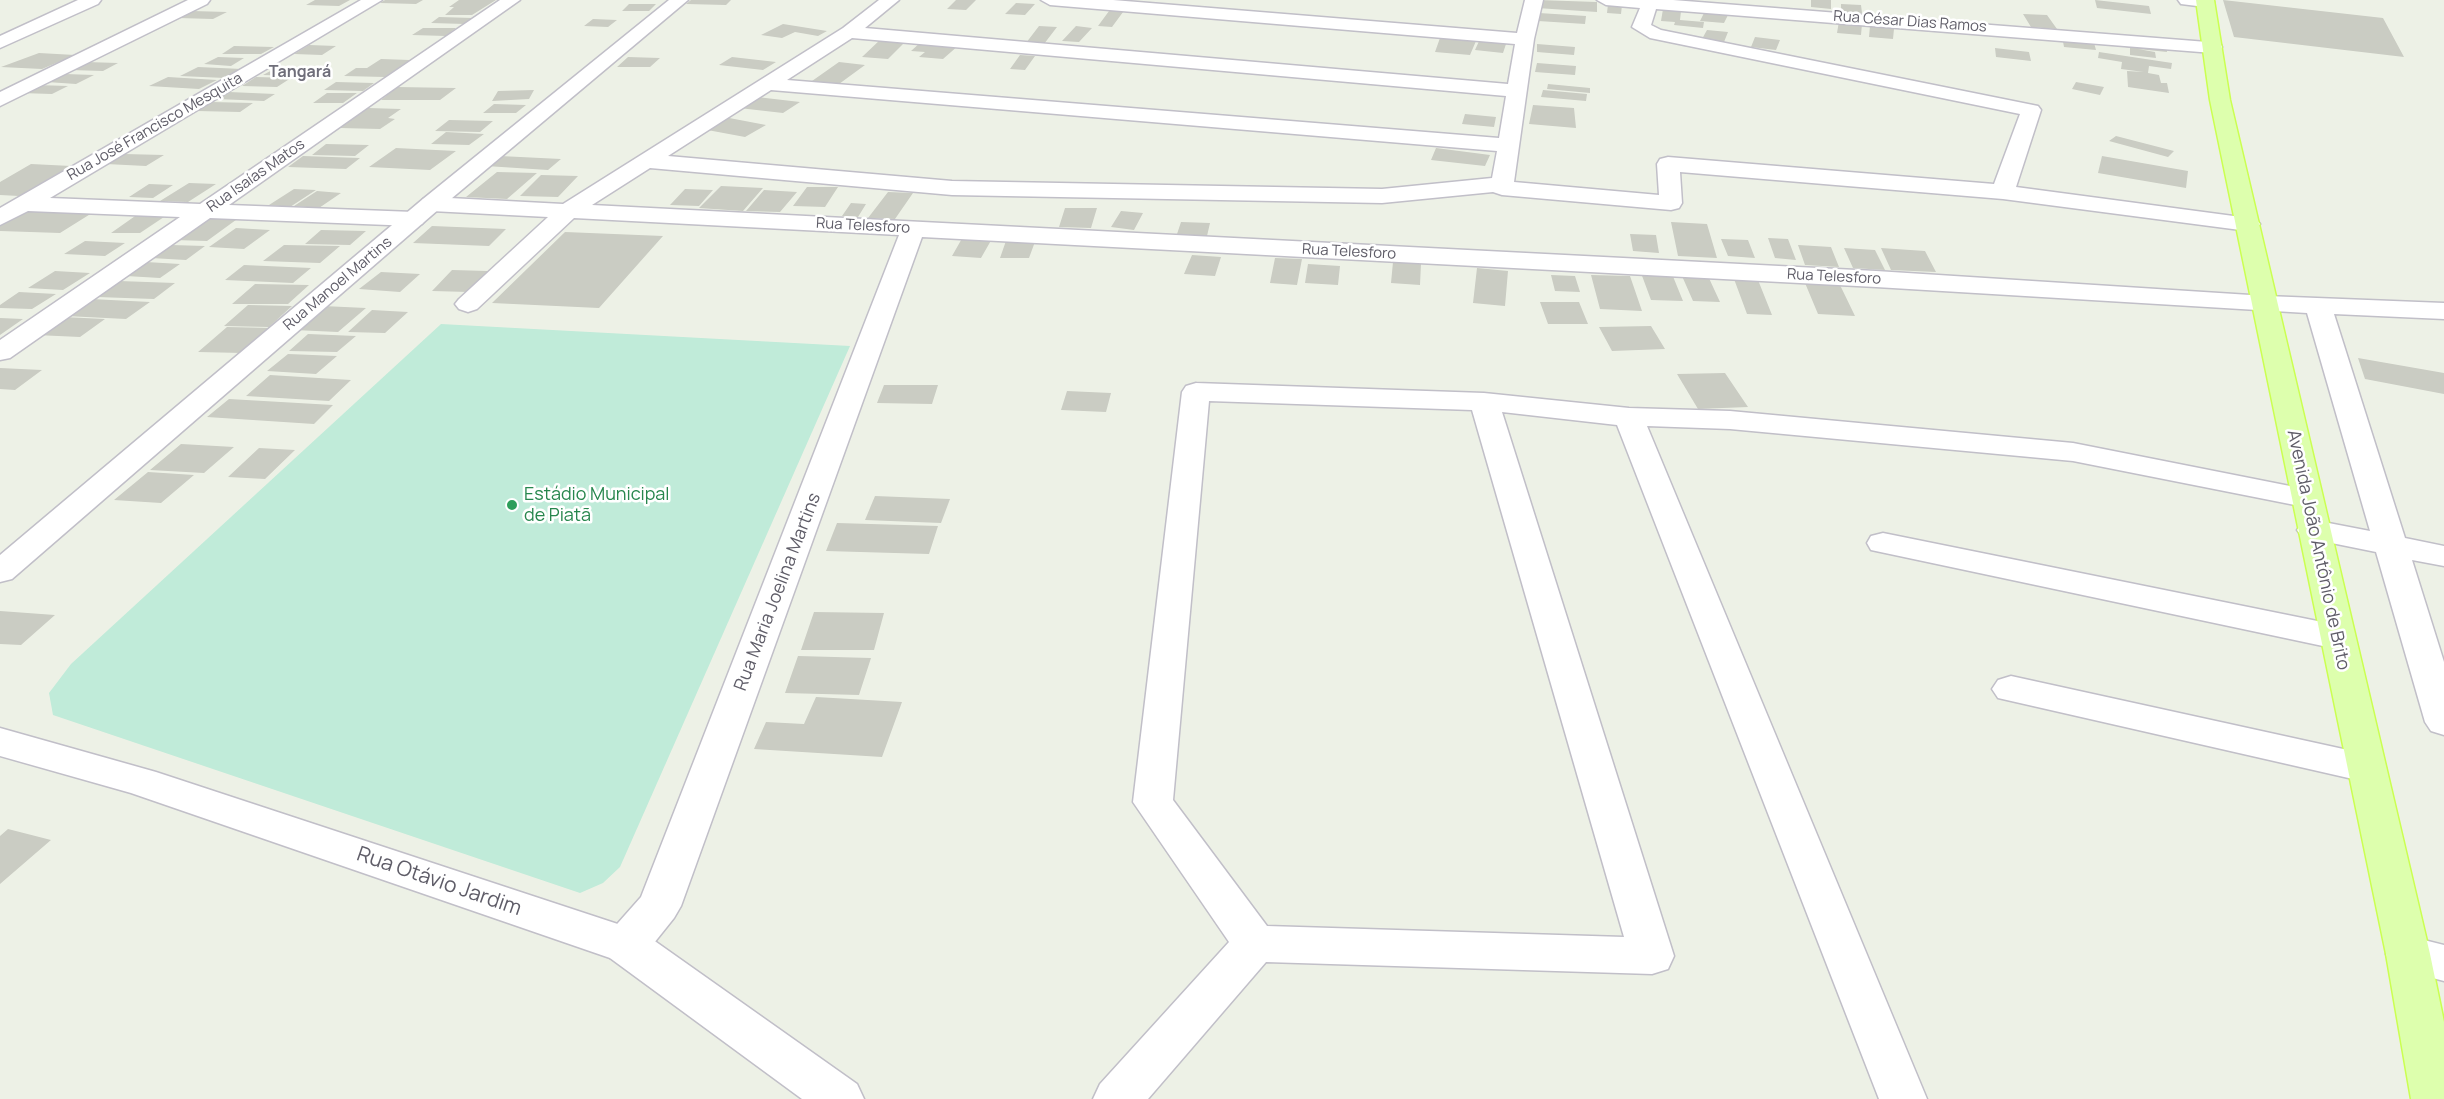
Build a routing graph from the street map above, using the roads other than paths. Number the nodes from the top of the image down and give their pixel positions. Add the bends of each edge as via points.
1 (92, 0) edge
2 (201, 0) edge
3 (373, 0) edge
4 (511, 0) edge
5 (679, 0) edge
6 (890, 0) edge
7 (1050, 0) edge
8 (1534, 0) edge
9 (1606, 0) edge
10 (1742, 0) edge
11 (2199, 1) edge
12 (1650, 3) junction
13 (1761, 10) junction
14 (849, 32) junction
15 (1525, 39) junction
16 (0, 43) edge
17 (2213, 47) junction
18 (767, 84) junction
19 (1517, 91) junction
20 (0, 100) edge
21 (1503, 145) dead end
22 (646, 161) junction
23 (1502, 184) junction
24 (2002, 192) junction
25 (0, 203) edge
26 (23, 204) junction
27 (569, 210) junction
28 (205, 211) junction
29 (423, 212) junction
30 (0, 218) edge
31 (2248, 224) junction
32 (913, 229) junction
33 (468, 304) dead end
34 (2266, 304) junction
35 (2318, 305) junction
36 (2444, 310) edge
37 (0, 352) edge
38 (1484, 402) junction
39 (1629, 417) junction
40 (2309, 514) junction
41 (1882, 543) dead end
42 (2393, 546) junction
43 (2444, 556) edge
44 (0, 572) edge
45 (2337, 637) junction
46 (2011, 688) dead end
47 (2444, 722) edge
48 (0, 742) edge
49 (2366, 768) junction
50 (1255, 944) junction
51 (626, 945) junction
52 (2426, 958) edge
53 (840, 1099) edge
54 (1117, 1099) edge
55 (1904, 1099) edge
56 (2435, 1099) edge

1 - 16 street
2 - 20 street
3 - 26 street, Rua José Francisco Mesquita
4 - 28 street, Rua Isaías Matos
5 - 29 street, Rua Manoel Martins
6 - 14 street
7 - 15 street
8 - 15 street
9 - 12 street, Rua César Dias Ramos
10 - 13 street
11 - 17 main road, Avenida João Antônio de Brito
12 - 13 street, Rua César Dias Ramos
12 - 24 street via 1641,27 1656,34 2031,110
13 - 17 street, Rua César Dias Ramos
14 - 18 street
14 - 19 street
15 - 19 street
17 - 31 main road, Avenida João Antônio de Brito via 2220,100
18 - 21 street
18 - 22 street
19 - 23 street
22 - 23 street via 952,188 1382,196
22 - 27 street
23 - 24 street via 1502,188 1671,203 1668,164
24 - 31 street
25 - 26 street, Rua Telesforo
26 - 28 street, Rua Telesforo
26 - 30 street, Rua José Francisco Mesquita
27 - 29 street, Rua Telesforo
27 - 32 street, Rua Telesforo
27 - 33 street
28 - 29 street, Rua Telesforo
28 - 37 street, Rua Isaías Matos
29 - 44 street, Rua Manoel Martins
31 - 34 main road, Avenida João Antônio de Brito
32 - 34 street, Rua Telesforo via 1852,278
32 - 51 street, Rua Maria Joelina Martins via 659,906
34 - 35 street, Rua Telesforo
34 - 40 main road, Avenida João Antônio de Brito
35 - 36 street, Rua Telesforo
35 - 42 street
38 - 39 street
38 - 50 street via 1196,392 1153,802
38 - 50 street via 1652,956
39 - 40 street via 1730,420 2073,452
39 - 55 street
40 - 42 street
40 - 45 main road, Avenida João Antônio de Brito
41 - 45 street
42 - 43 street
42 - 47 street
45 - 49 main road, Avenida João Antônio de Brito
46 - 49 street
48 - 51 street, Rua Otávio Jardim via 142,782
49 - 52 main road, Avenida João Antônio de Brito
50 - 54 street
51 - 53 street, Rua Otávio Jardim
52 - 56 main road, Avenida João Antônio de Brito

